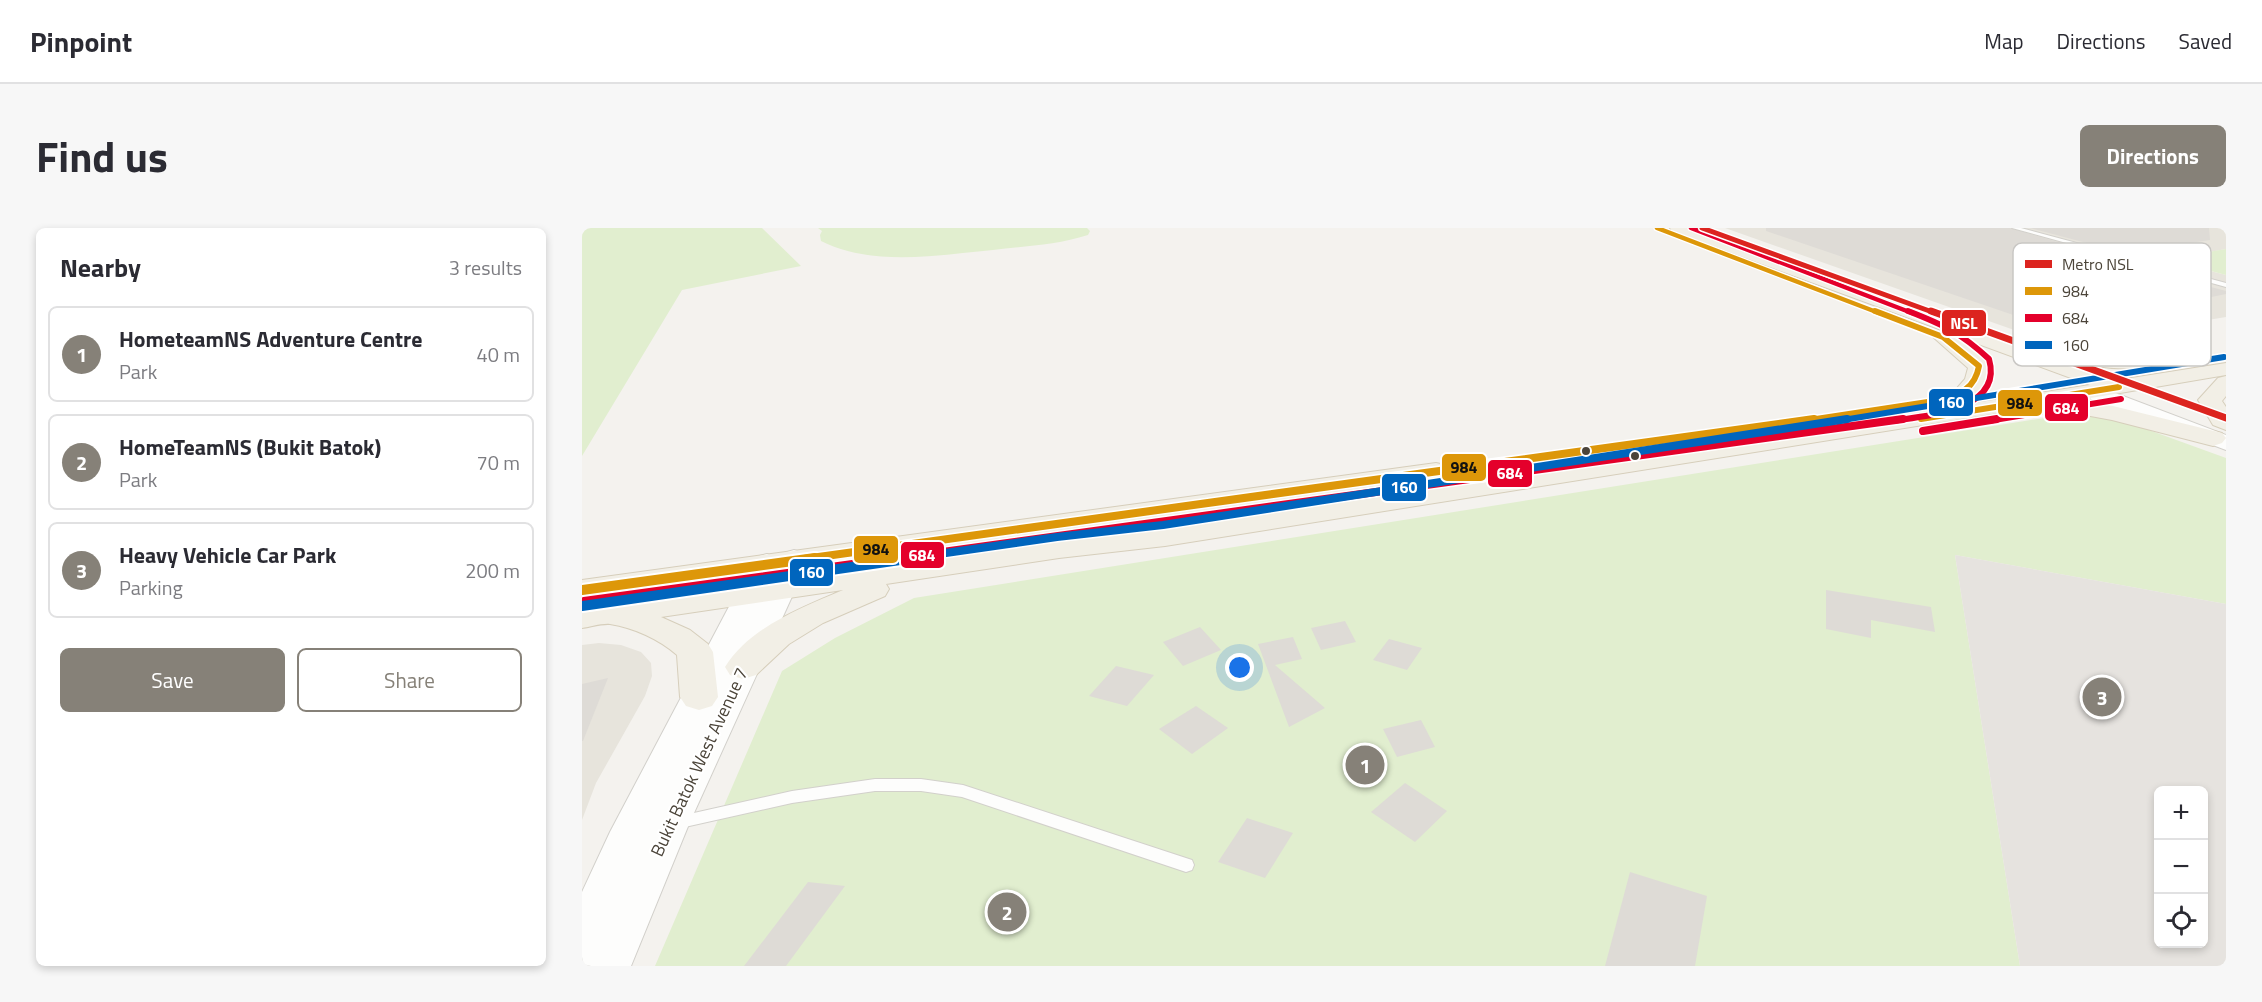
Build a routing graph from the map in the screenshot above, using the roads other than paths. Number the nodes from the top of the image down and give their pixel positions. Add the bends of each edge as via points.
1 (1657, 228) edge
2 (1677, 228) edge
3 (2015, 228) edge
4 (2071, 243) edge
5 (2211, 281) edge
6 (2226, 285) edge
7 (1966, 333) junction
8 (1943, 337) junction
9 (2013, 343) edge
10 (2226, 346) edge
11 (2211, 349) edge
12 (2013, 350) edge
13 (2013, 363) edge
14 (2022, 366) edge
15 (2059, 366) edge
16 (2117, 366) edge
17 (2226, 369) edge
18 (2079, 373) junction
19 (2054, 378) junction
20 (2226, 383) edge
21 (2120, 387) junction
22 (2094, 392) junction
23 (1962, 395) junction
24 (2007, 405) junction
25 (2223, 433) edge
26 (1377, 479) junction
27 (1429, 495) junction
28 (1173, 509) junction
29 (1334, 509) junction
30 (934, 568) junction
31 (773, 577) junction
32 (582, 590) edge
33 (594, 616) edge
34 (743, 667) junction
35 (699, 697) junction
36 (669, 824) junction
37 (1186, 865) dead end
38 (582, 944) edge
39 (606, 966) edge

1 - 8 main road
2 - 7 main road
3 - 4 lane
5 - 6 lane
7 - 9 main road
7 - 12 main road
8 - 13 main road
8 - 23 main road via 1979,366 1975,382
10 - 11 main road
14 - 19 main road
15 - 18 main road
16 - 18 main road
17 - 21 main road
18 - 19 main road
18 - 21 main road
19 - 22 main road
19 - 23 main road
20 - 25 main road via 2210,400 2222,420
21 - 22 main road
21 - 25 street
22 - 24 main road
22 - 25 street
23 - 26 main road via 1908,406
24 - 25 main road via 2066,405
24 - 27 main road
26 - 27 main road via 1384,489
26 - 28 main road
27 - 29 main road
28 - 29 main road via 1300,497 1326,500
28 - 31 main road
29 - 30 main road via 1165,537
30 - 31 main road
30 - 34 main road via 856,594 811,616 777,636
31 - 32 main road
31 - 33 main road
31 - 34 street, Bukit Batok West Avenue 7
31 - 35 street, Bukit Batok West Avenue 7
33 - 35 main road via 659,626 675,633 695,652
34 - 36 street, Bukit Batok West Avenue 7
35 - 38 street, Bukit Batok West Avenue 7 via 631,832
36 - 37 lane via 792,797 875,785 921,784 963,791
36 - 39 street, Bukit Batok West Avenue 7

